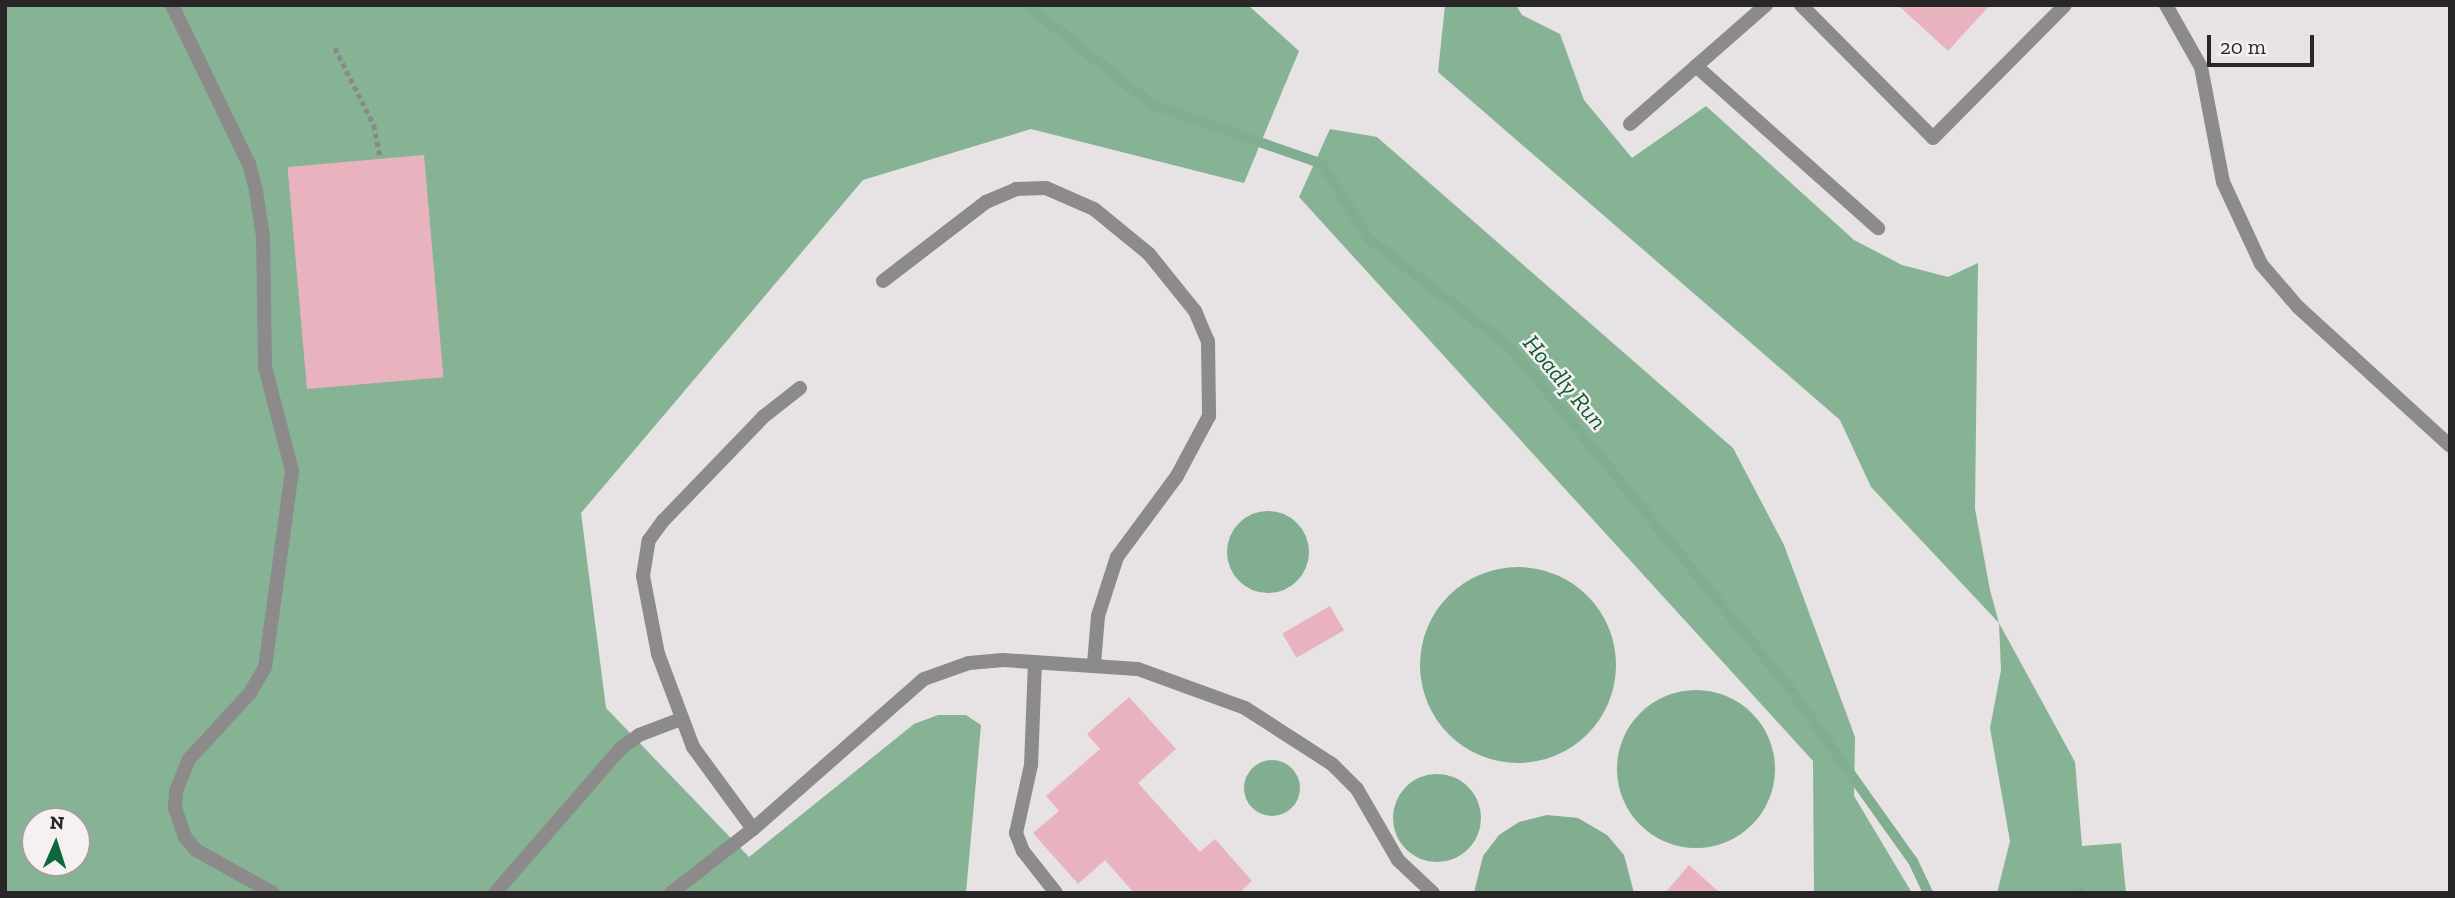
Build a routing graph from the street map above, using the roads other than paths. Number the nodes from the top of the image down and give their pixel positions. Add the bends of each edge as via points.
1 (172, 5) edge
2 (1766, 5) edge
3 (1801, 5) edge
4 (2065, 5) edge
5 (2166, 5) edge
6 (1696, 66) junction
7 (1630, 124) dead end
8 (1878, 228) dead end
9 (883, 281) dead end
10 (800, 388) dead end
11 (2450, 446) edge
12 (1035, 662) junction
13 (1094, 664) junction
14 (681, 719) junction
15 (753, 830) junction
16 (273, 893) edge
17 (495, 893) edge
18 (671, 893) edge
19 (1056, 893) edge
20 (1433, 893) edge

1 - 16 lane via 248,164 256,191 263,236 265,368 292,471 265,667 250,693 188,759 175,808 185,837 196,849
2 - 6 lane
3 - 4 lane via 1933,138
5 - 11 lane via 2201,67 2223,182 2261,264 2298,307
6 - 7 lane
6 - 8 lane
9 - 13 lane via 986,202 1016,189 1046,188 1094,209 1149,254 1195,311 1208,341 1209,416 1177,476 1117,557 1098,616
10 - 14 lane via 763,417 649,540 643,576 646,608
12 - 13 lane
12 - 15 lane via 969,663 924,679
12 - 19 lane via 1031,765 1016,833 1023,851
13 - 20 lane via 1138,669 1206,691 1245,708 1301,743 1357,789 1385,843
14 - 15 lane via 693,747
14 - 17 lane via 639,735 620,749
15 - 18 lane

